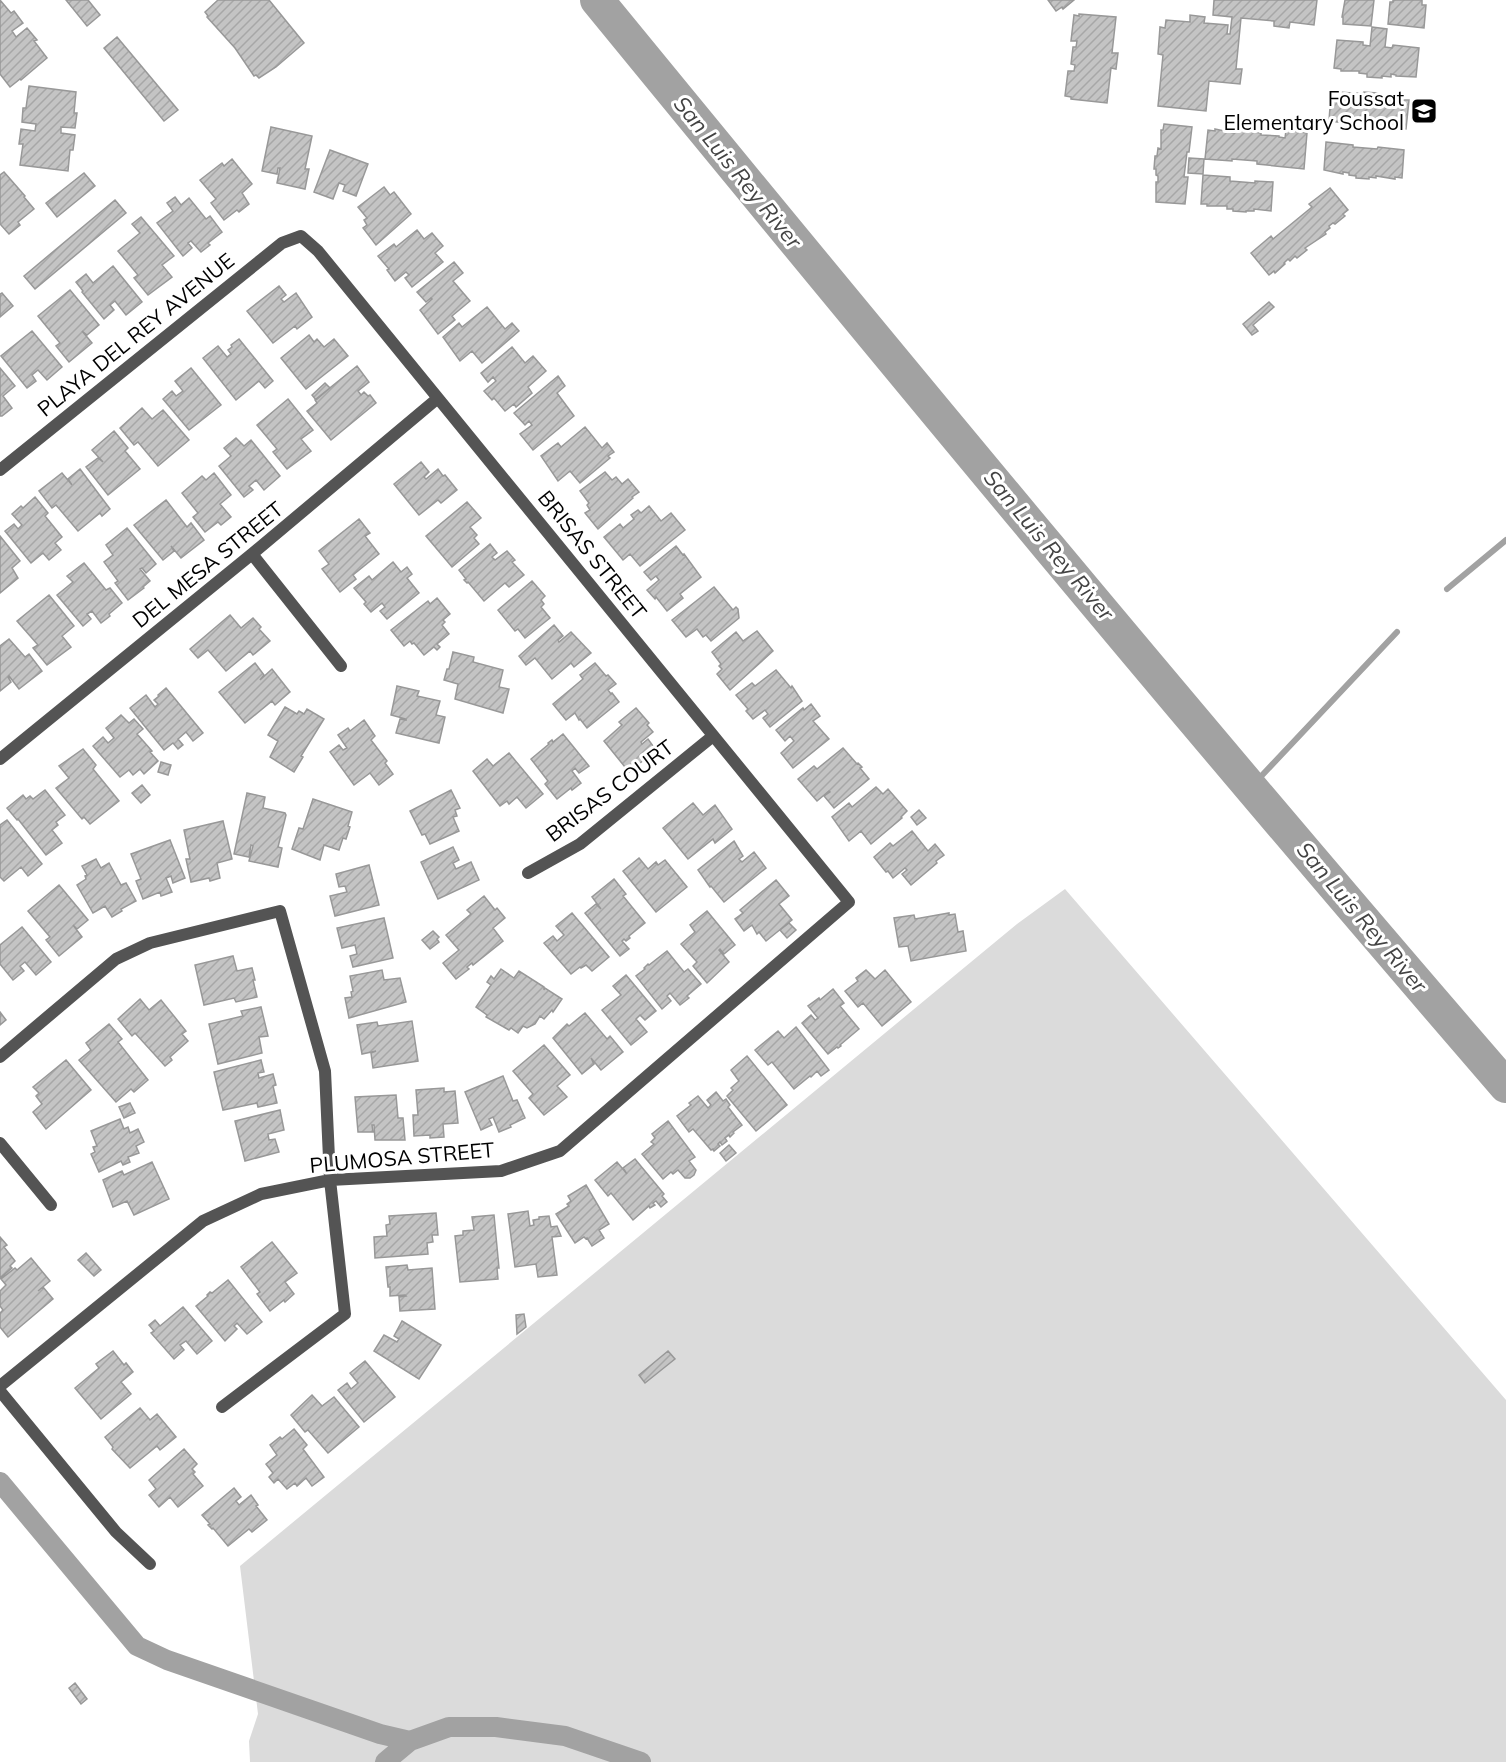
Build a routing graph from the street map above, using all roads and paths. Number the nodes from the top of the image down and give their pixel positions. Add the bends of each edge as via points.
1 (301, 236) joint
2 (438, 398) junction
3 (0, 470) edge
4 (252, 554) junction
5 (341, 666) dead end
6 (713, 736) junction
7 (2, 753) edge
8 (528, 873) dead end
9 (849, 902) joint
10 (0, 1057) edge
11 (0, 1143) edge
12 (330, 1180) junction
13 (51, 1205) dead end
14 (0, 1386) edge
15 (0, 1390) edge
16 (222, 1407) dead end
17 (150, 1564) dead end

1 - 2 street, BRISAS STREET via 318,251
1 - 3 street, PLAYA DEL REY AVENUE via 282,243
2 - 4 street, DEL MESA STREET
2 - 6 street, BRISAS STREET
4 - 5 street
4 - 7 street, DEL MESA STREET
6 - 8 street, BRISAS COURT via 580,844
6 - 9 street, BRISAS STREET
9 - 12 street, PLUMOSA STREET via 560,1151 501,1171
10 - 12 street via 116,959 150,943 280,910 325,1071
11 - 13 street
12 - 14 street, PLUMOSA STREET via 261,1194 203,1221
12 - 16 street via 345,1314
15 - 17 street via 116,1532

